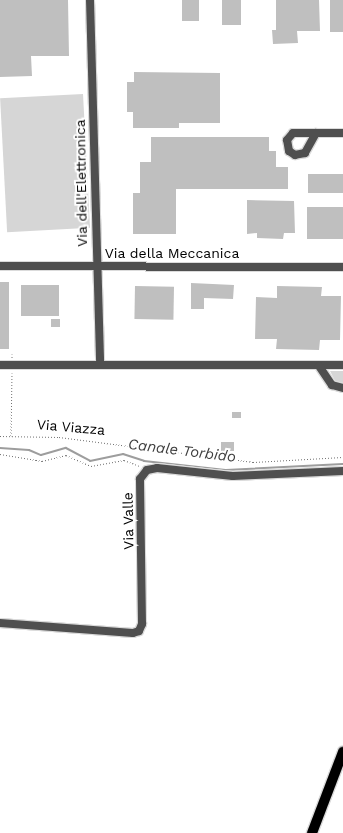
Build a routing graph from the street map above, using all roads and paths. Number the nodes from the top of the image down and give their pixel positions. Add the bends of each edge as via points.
1 (90, 0) edge
2 (316, 133) dead end
3 (343, 133) edge
4 (0, 266) edge
5 (96, 266) junction
6 (343, 267) edge
7 (0, 365) edge
8 (12, 365) junction
9 (100, 365) junction
10 (343, 365) edge
11 (319, 366) junction
12 (343, 388) edge
13 (0, 436) edge
14 (11, 436) junction
15 (0, 454) edge
16 (343, 457) edge
17 (343, 471) edge
18 (142, 474) junction
19 (0, 623) edge
20 (343, 752) edge
21 (312, 833) edge

1 - 5 street, Via dell'Elettronica
2 - 3 street
4 - 5 street, Via della Meccanica
5 - 6 street, Via della Meccanica
5 - 9 street, Via dell'Elettronica
7 - 8 street
8 - 9 street
8 - 14 path
9 - 11 street
10 - 11 street
11 - 12 street via 332,385
13 - 14 path, Via Viazza
14 - 16 path, Via Viazza via 59,437 253,462
15 - 18 path via 42,461 66,455 91,466 124,460 140,465
17 - 18 street, Via Valle via 233,476 152,468
18 - 19 street, Via Valle via 142,624 139,631
20 - 21 main road

